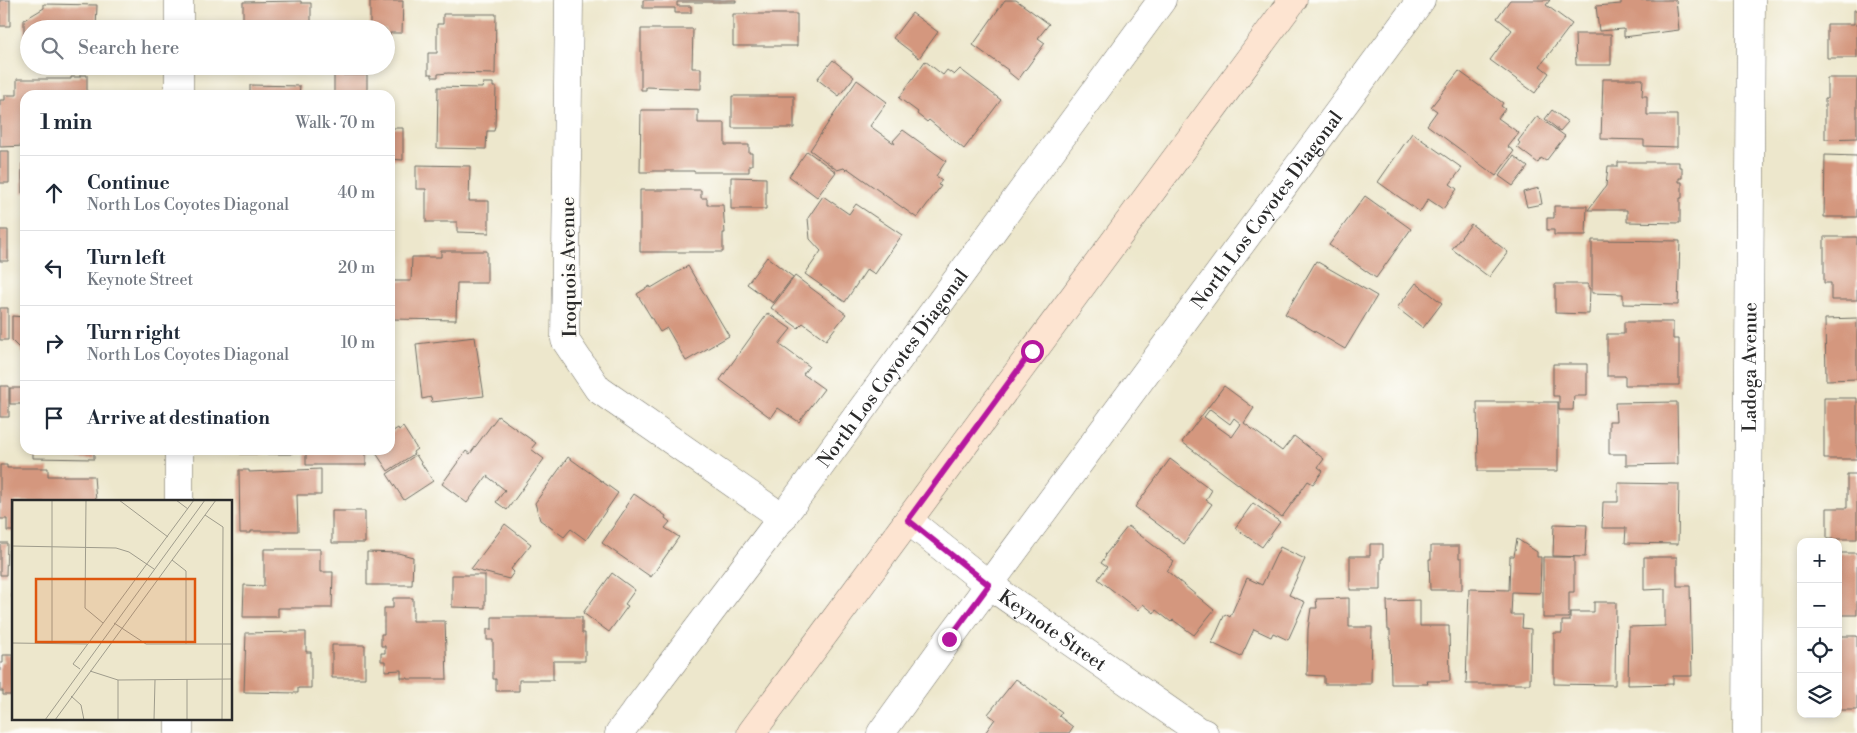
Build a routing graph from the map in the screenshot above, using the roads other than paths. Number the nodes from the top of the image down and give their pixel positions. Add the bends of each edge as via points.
1 (179, 0) edge
2 (569, 0) edge
3 (1162, 0) edge
4 (1293, 0) edge
5 (1422, 0) edge
6 (1751, 0) edge
7 (179, 20) edge
8 (179, 75) edge
9 (179, 90) edge
10 (179, 455) edge
11 (179, 500) edge
12 (783, 518) junction
13 (908, 520) junction
14 (989, 585) junction
15 (179, 720) edge
16 (179, 733) edge
17 (619, 733) edge
18 (751, 733) edge
19 (881, 733) edge
20 (1204, 733) edge
21 (1747, 733) edge

1 - 7 street
2 - 12 street, Iroquois Avenue via 565,340 598,389
3 - 12 street, North Los Coyotes Diagonal
4 - 13 main road
5 - 14 street, North Los Coyotes Diagonal
6 - 21 street, Ladoga Avenue
8 - 9 street
10 - 11 street
12 - 17 street, North Los Coyotes Diagonal
13 - 14 street, Keynote Street
13 - 18 main road
14 - 19 street, North Los Coyotes Diagonal
14 - 20 street, Keynote Street
15 - 16 street

